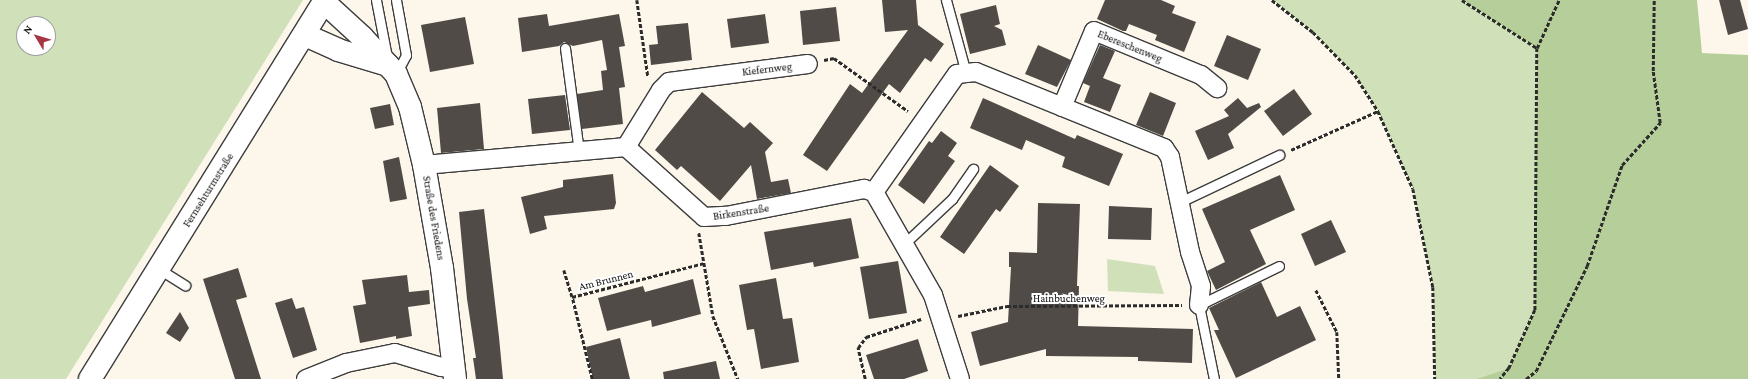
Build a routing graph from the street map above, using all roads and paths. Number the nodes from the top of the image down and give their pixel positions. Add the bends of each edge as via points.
1 (376, 0) edge
2 (396, 0) edge
3 (637, 0) edge
4 (946, 0) edge
5 (1272, 0) edge
6 (1462, 0) edge
7 (1559, 0) edge
8 (1654, 0) edge
9 (324, 1) edge
10 (305, 35) junction
11 (565, 48) dead end
12 (1537, 48) junction
13 (808, 64) joint
14 (392, 69) junction
15 (966, 73) junction
16 (1217, 88) dead end
17 (661, 90) junction
18 (1062, 107) junction
19 (1378, 111) junction
20 (923, 122) junction
21 (626, 147) junction
22 (579, 151) junction
23 (1279, 155) joint
24 (424, 165) junction
25 (973, 169) dead end
26 (874, 192) junction
27 (1180, 202) junction
28 (704, 217) junction
29 (904, 244) junction
30 (704, 263) junction
31 (1279, 266) dead end
32 (159, 269) junction
33 (564, 270) dead end
34 (185, 285) dead end
35 (1316, 290) dead end
36 (572, 296) junction
37 (1199, 305) junction
38 (940, 316) junction
39 (455, 373) edge
40 (90, 379) edge
41 (306, 379) edge
42 (592, 379) edge
43 (738, 379) edge
44 (865, 379) edge
45 (960, 379) edge
46 (1214, 379) edge
47 (1339, 379) edge
48 (1435, 379) edge
49 (1500, 379) edge
50 (1526, 379) edge

1 - 14 lane
2 - 14 lane via 406,55
3 - 17 path via 649,83
4 - 15 lane
5 - 19 path via 1313,32 1355,75
6 - 12 path
7 - 12 path
8 - 50 path via 1653,71 1660,123 1622,165 1587,266 1536,371
9 - 10 street, Fernsehturmstraße
9 - 14 street, Straße des Friedens
10 - 14 street
10 - 32 street, Fernsehturmstraße
11 - 22 lane
12 - 49 path via 1535,310 1509,368
13 - 17 street, Kiefernweg via 669,82
13 - 20 path, Kiefernweg via 834,58
14 - 24 street, Straße des Friedens via 410,107
15 - 18 street via 976,72
15 - 20 street via 957,74
16 - 18 street, Ebereschenweg via 1201,75 1094,31
17 - 21 street, Kiefernweg
18 - 27 street via 1164,148 1170,157
19 - 23 path
19 - 48 path via 1413,189 1433,287
20 - 26 street
21 - 22 street
21 - 28 street, Birkenstraße
22 - 24 street
23 - 27 lane
24 - 39 street, Straße des Friedens via 442,268
25 - 29 lane via 952,199
26 - 28 street, Birkenstraße via 864,189 726,216
26 - 29 street
27 - 37 street via 1190,252 1201,286
28 - 30 path via 698,234
29 - 38 street via 933,295
30 - 36 path, Am Brunnen
30 - 43 path via 713,316
31 - 37 lane
32 - 34 lane
32 - 40 street, Fernsehturmstraße
33 - 36 path
35 - 47 path via 1337,332
36 - 42 path, Am Brunnen
37 - 38 path, Hainbuchenweg via 1007,306
37 - 46 lane
38 - 44 path via 866,337 858,348
38 - 45 street
39 - 41 street via 395,353 346,363

